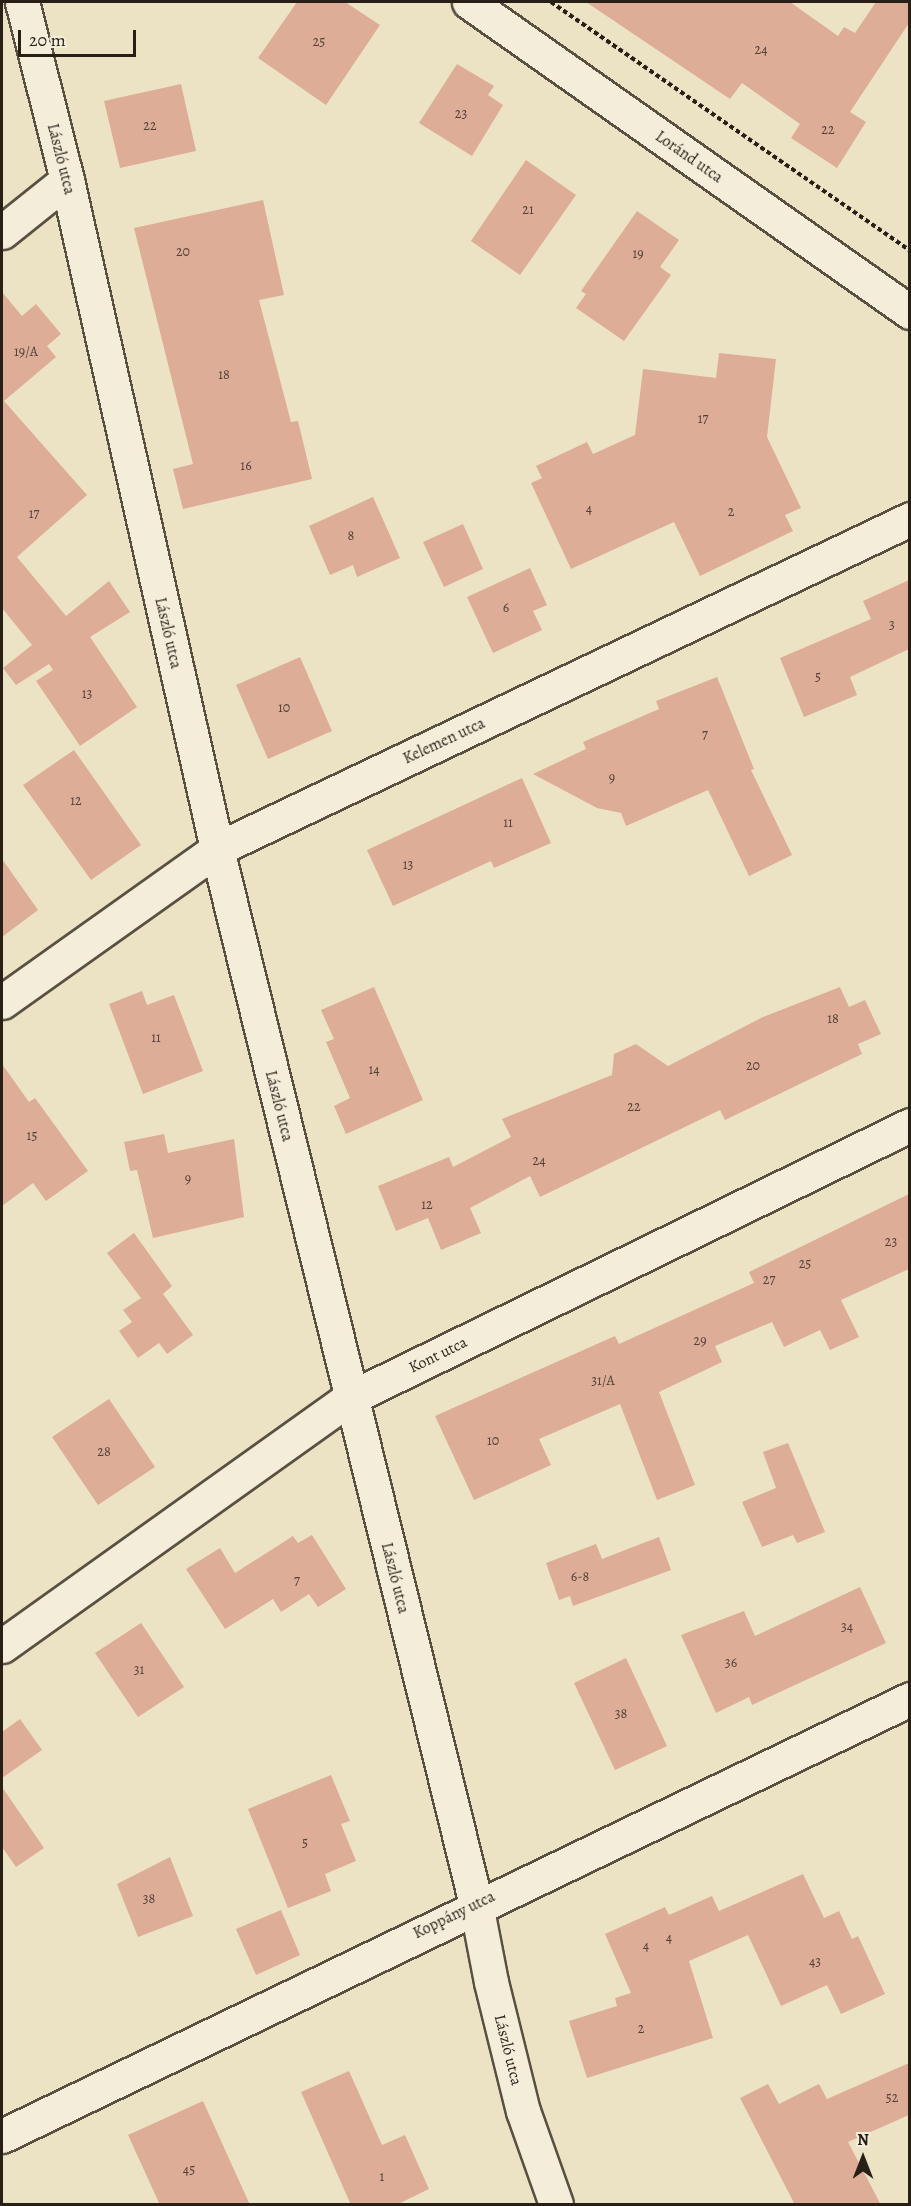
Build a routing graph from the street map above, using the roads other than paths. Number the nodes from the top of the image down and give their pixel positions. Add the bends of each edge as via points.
1 (22, 2) edge
2 (469, 2) edge
3 (67, 180) junction
4 (2, 232) edge
5 (909, 312) edge
6 (909, 519) edge
7 (216, 849) junction
8 (2, 1002) edge
9 (909, 1125) edge
10 (350, 1398) junction
11 (2, 1646) edge
12 (909, 1699) edge
13 (476, 1904) junction
14 (2, 2136) edge
15 (556, 2205) edge

1 - 3 street, László utca
2 - 5 street, Loránd utca
3 - 4 street
3 - 7 street, László utca
6 - 7 street, Kelemen utca
7 - 8 street, Kelemen utca
7 - 10 street, László utca
9 - 10 street, Kont utca
10 - 11 street, Kont utca
10 - 13 street, László utca
12 - 13 street, Koppány utca
13 - 14 street, Koppány utca
13 - 15 street, László utca via 523,2111

